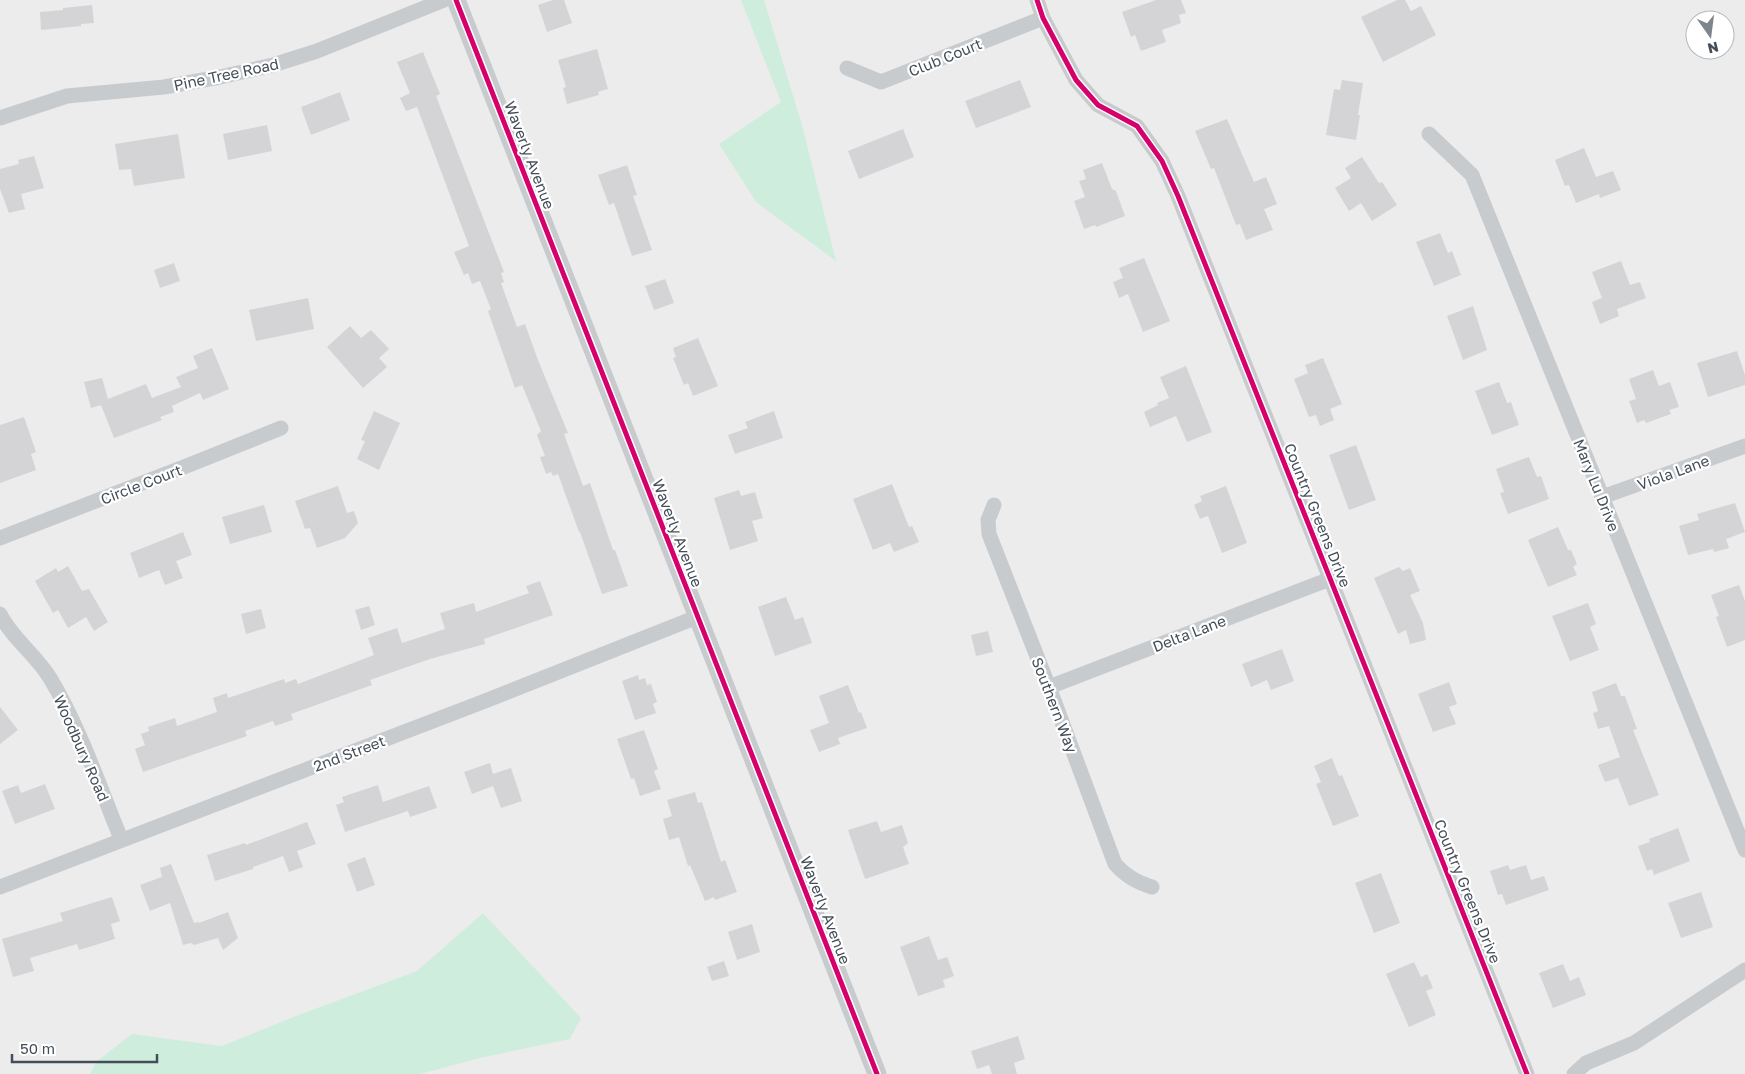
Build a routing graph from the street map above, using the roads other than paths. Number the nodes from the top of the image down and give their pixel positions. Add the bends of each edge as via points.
1 (444, 0) edge
2 (456, 0) edge
3 (1037, 0) edge
4 (1044, 18) junction
5 (847, 68) dead end
6 (0, 118) edge
7 (1429, 134) dead end
8 (281, 428) dead end
9 (1745, 446) edge
10 (1602, 497) junction
11 (994, 505) dead end
12 (0, 538) edge
13 (1330, 579) junction
14 (0, 614) edge
15 (697, 617) junction
16 (1049, 687) junction
17 (122, 840) junction
18 (1745, 850) edge
19 (1152, 886) dead end
20 (0, 887) edge
21 (1745, 970) edge
22 (877, 1074) edge
23 (1527, 1074) edge
24 (1574, 1074) edge

1 - 6 street, Pine Tree Road via 273,65 164,87 66,96
2 - 15 street, Waverly Avenue
3 - 4 street, Country Greens Drive
4 - 5 street, Club Court via 881,82
4 - 13 street, Country Greens Drive via 1076,80 1098,105 1137,126 1162,161
7 - 10 street, Mary Lu Drive via 1472,175
8 - 12 street, Circle Court
9 - 10 street, Viola Lane
10 - 18 street, Mary Lu Drive
11 - 16 street, Southern Way via 988,520 989,534
13 - 16 street, Delta Lane
13 - 23 street, Country Greens Drive
14 - 17 street, Woodbury Road via 48,675 67,708
15 - 17 street, 2nd Street
15 - 22 street, Waverly Avenue
16 - 19 street, Southern Way via 1115,864 1126,876
17 - 20 street, 2nd Street
21 - 24 street via 1634,1043 1586,1063

